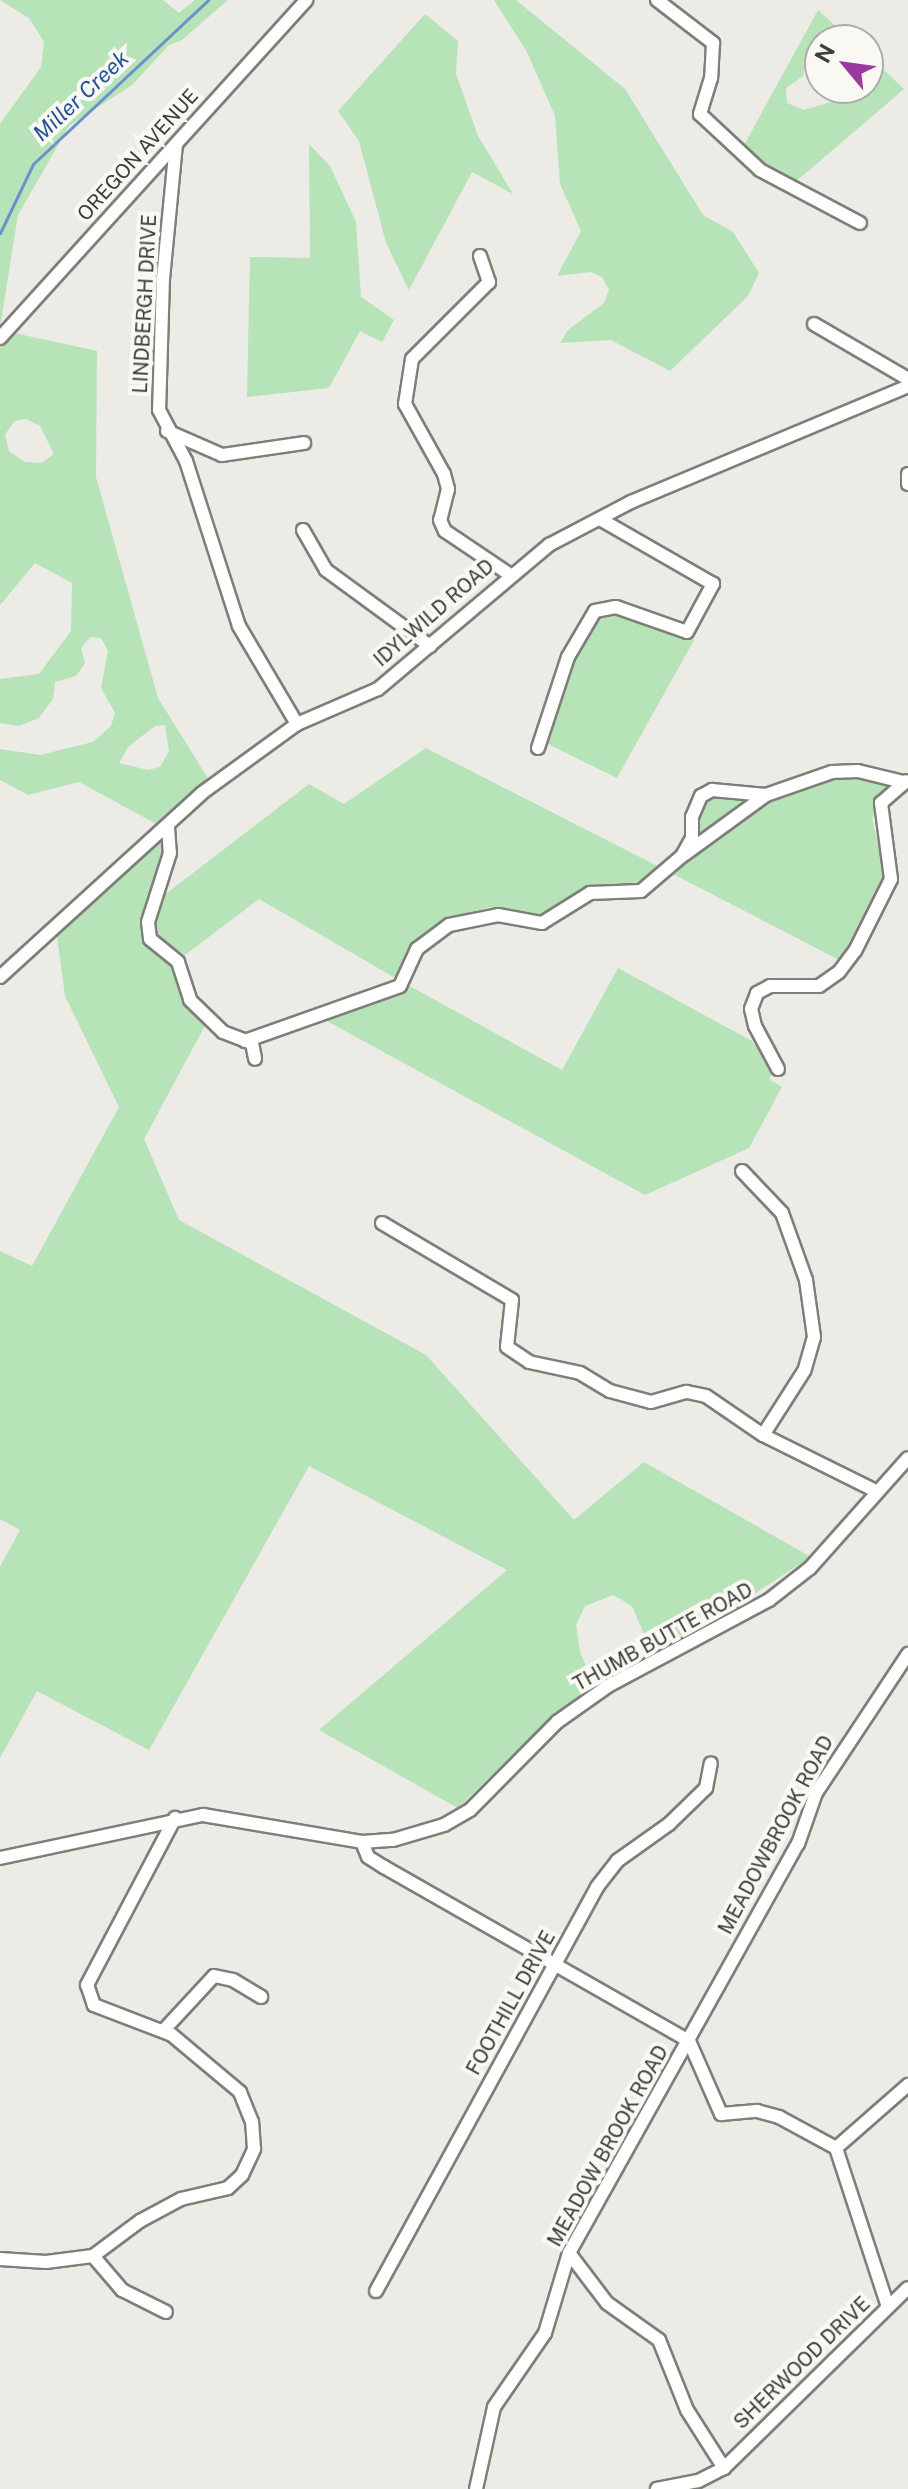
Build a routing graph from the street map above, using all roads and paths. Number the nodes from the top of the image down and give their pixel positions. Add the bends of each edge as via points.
1 (306, 0) edge
2 (657, 0) edge
3 (176, 144) junction
4 (860, 223) dead end
5 (480, 256) dead end
6 (814, 324) dead end
7 (0, 338) edge
8 (908, 379) edge
9 (908, 386) edge
10 (167, 431) junction
11 (304, 443) dead end
12 (908, 474) edge
13 (908, 484) edge
14 (600, 519) junction
15 (303, 530) dead end
16 (509, 574) junction
17 (430, 646) junction
18 (297, 724) junction
19 (538, 748) dead end
20 (905, 781) edge
21 (766, 795) junction
22 (168, 827) junction
23 (682, 856) junction
24 (0, 977) edge
25 (245, 1041) junction
26 (255, 1059) dead end
27 (778, 1069) dead end
28 (742, 1171) dead end
29 (382, 1223) dead end
30 (763, 1435) junction
31 (908, 1458) edge
32 (878, 1492) junction
33 (908, 1654) edge
34 (711, 1763) dead end
35 (175, 1818) junction
36 (362, 1842) junction
37 (0, 1858) edge
38 (553, 1966) junction
39 (261, 1997) dead end
40 (163, 2031) junction
41 (689, 2041) junction
42 (908, 2085) edge
43 (836, 2148) junction
44 (569, 2253) junction
45 (93, 2256) junction
46 (0, 2259) edge
47 (908, 2288) edge
48 (376, 2291) dead end
49 (888, 2307) junction
50 (166, 2312) dead end
51 (724, 2468) junction
52 (476, 2489) edge
53 (657, 2489) edge

1 - 3 street, OREGON AVENUE
2 - 4 street via 713,43 711,78 700,114 760,170
3 - 7 street, OREGON AVENUE
3 - 10 street, LINDBERGH DRIVE via 162,295 159,410
5 - 16 street via 489,282 412,359 405,404 420,424 448,489 440,520 445,531
6 - 8 street
9 - 14 street, IDYLWILD ROAD
10 - 11 street via 222,455
10 - 18 street, LINDBERGH DRIVE via 186,461 239,626
12 - 13 street
14 - 16 street, IDYLWILD ROAD
14 - 19 street via 713,584 687,632 616,607 595,611 568,657
15 - 17 street via 326,570
16 - 17 street, IDYLWILD ROAD
17 - 18 street, IDYLWILD ROAD via 378,689
18 - 22 street, IDYLWILD ROAD via 202,793
20 - 21 street via 858,771 832,772
20 - 27 street via 881,803 891,879 855,951 819,986 770,986 757,993 751,1009 755,1026
21 - 23 street
21 - 23 street via 726,788 701,796
22 - 24 street, IDYLWILD ROAD
22 - 25 street via 170,853 148,922 150,939 178,962 190,1000 223,1032
23 - 25 street via 641,891 590,893 542,923 498,915 449,925 417,949 400,986
25 - 26 street via 252,1043
28 - 30 street via 782,1213 806,1280 814,1337 804,1371
29 - 30 street via 512,1300 507,1347 529,1362 580,1373 610,1391 651,1402 687,1392 706,1396
30 - 32 street
31 - 32 street, THUMB BUTTE ROAD
32 - 36 street, THUMB BUTTE ROAD via 799,1576 769,1600 608,1686 557,1722 470,1810 444,1825 393,1840
33 - 41 street, MEADOWBROOK ROAD via 816,1793 798,1844
34 - 38 street, FOOTHILL DRIVE via 706,1788 669,1824 617,1861
35 - 36 street, THUMB BUTTE ROAD via 238,1818
35 - 37 street, THUMB BUTTE ROAD
35 - 40 street via 87,1985 94,2005
36 - 38 street via 376,1862
38 - 41 street
38 - 48 street, FOOTHILL DRIVE
39 - 40 street via 233,1980 214,1976
40 - 45 street via 208,2061 240,2092 252,2122 254,2149 242,2175 228,2188 181,2199
41 - 43 street via 721,2114 768,2114
41 - 44 street, MEADOW BROOK ROAD
42 - 43 street
43 - 49 street
44 - 51 street via 607,2303 669,2353 687,2410
44 - 52 street, MEADOW BROOK ROAD via 545,2333 494,2407
45 - 46 street
45 - 50 street via 122,2290
47 - 49 street, SHERWOOD DRIVE
49 - 51 street, SHERWOOD DRIVE
51 - 53 street via 698,2481

